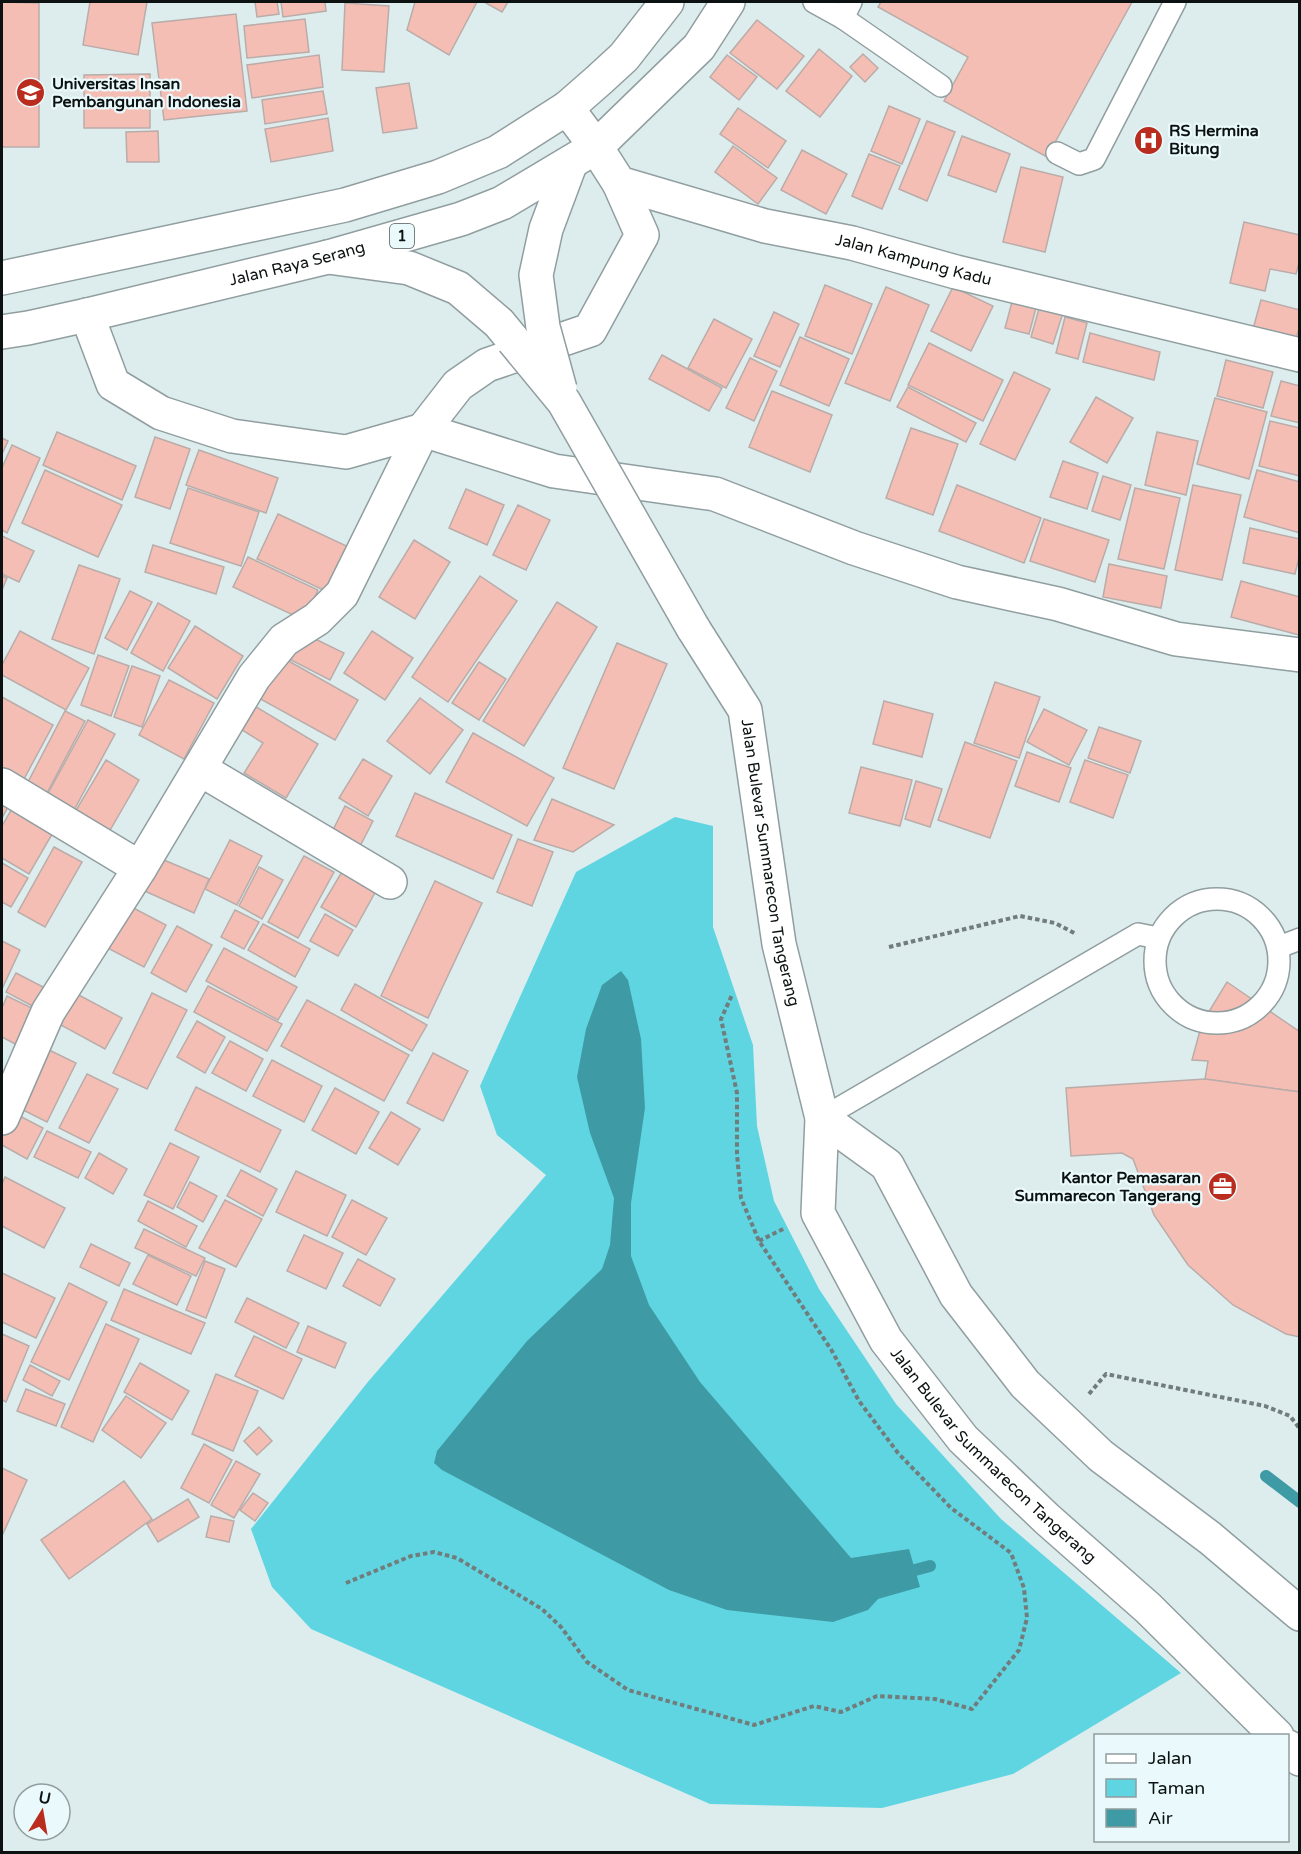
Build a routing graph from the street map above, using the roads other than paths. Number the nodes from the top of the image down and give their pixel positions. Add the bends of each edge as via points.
1 (667, 2) edge
2 (728, 2) edge
3 (814, 2) edge
4 (1175, 2) edge
5 (847, 10) edge
6 (941, 86) dead end
7 (567, 108) junction
8 (1057, 153) dead end
9 (584, 154) junction
10 (619, 183) junction
11 (328, 257) junction
12 (2, 278) edge
13 (87, 315) junction
14 (2, 332) edge
15 (1299, 355) edge
16 (564, 402) junction
17 (423, 430) junction
18 (1299, 656) edge
19 (200, 769) junction
20 (2, 785) edge
21 (140, 868) junction
22 (390, 882) dead end
23 (1158, 938) junction
24 (1299, 939) edge
25 (1279, 947) junction
26 (2, 1118) edge
27 (822, 1118) junction
28 (1299, 1614) edge
29 (1275, 1734) edge

1 - 7 main road via 624,57
2 - 9 main road, Jalan Raya Serang / 1 via 699,47
3 - 5 lane
4 - 8 lane via 1094,159 1078,164
5 - 6 lane
7 - 9 main road
7 - 12 main road via 498,152 438,177 345,205
9 - 10 main road
9 - 11 main road, Jalan Raya Serang / 1 via 502,203 461,219
9 - 16 main road, Jalan Bulevar Summarecon Tangerang, bridge via 546,229 536,275 543,327
10 - 15 main road, Jalan Kampung Kadu via 765,226 852,243
10 - 17 main road via 642,235 590,330 487,365 458,385
11 - 13 main road, Jalan Raya Serang / 1
11 - 16 main road, Jalan Bulevar Summarecon Tangerang, bridge via 409,268 458,288 499,323
13 - 14 main road, Jalan Raya Serang / 1
13 - 17 main road via 112,384 171,416 232,436 346,453
16 - 27 main road, Jalan Bulevar Summarecon Tangerang, bridge via 693,628 745,710 779,944
17 - 18 main road via 554,471 715,494 854,548 957,582 1058,604 1176,639
17 - 19 main road via 342,594 317,619 284,640 254,677
19 - 21 main road
19 - 22 main road
20 - 21 main road
21 - 26 main road via 48,1012
23 - 25 lane via 1173,916 1196,902 1222,898 1247,906 1268,923
23 - 25 lane via 1154,967 1163,995 1185,1016 1214,1025 1243,1020 1266,1002 1279,976
23 - 27 lane via 1138,934
24 - 25 lane
27 - 28 main road via 887,1165 956,1295 1025,1384 1101,1456 1210,1538
27 - 29 main road, Jalan Bulevar Summarecon Tangerang via 818,1213 886,1340 963,1439 1148,1608

